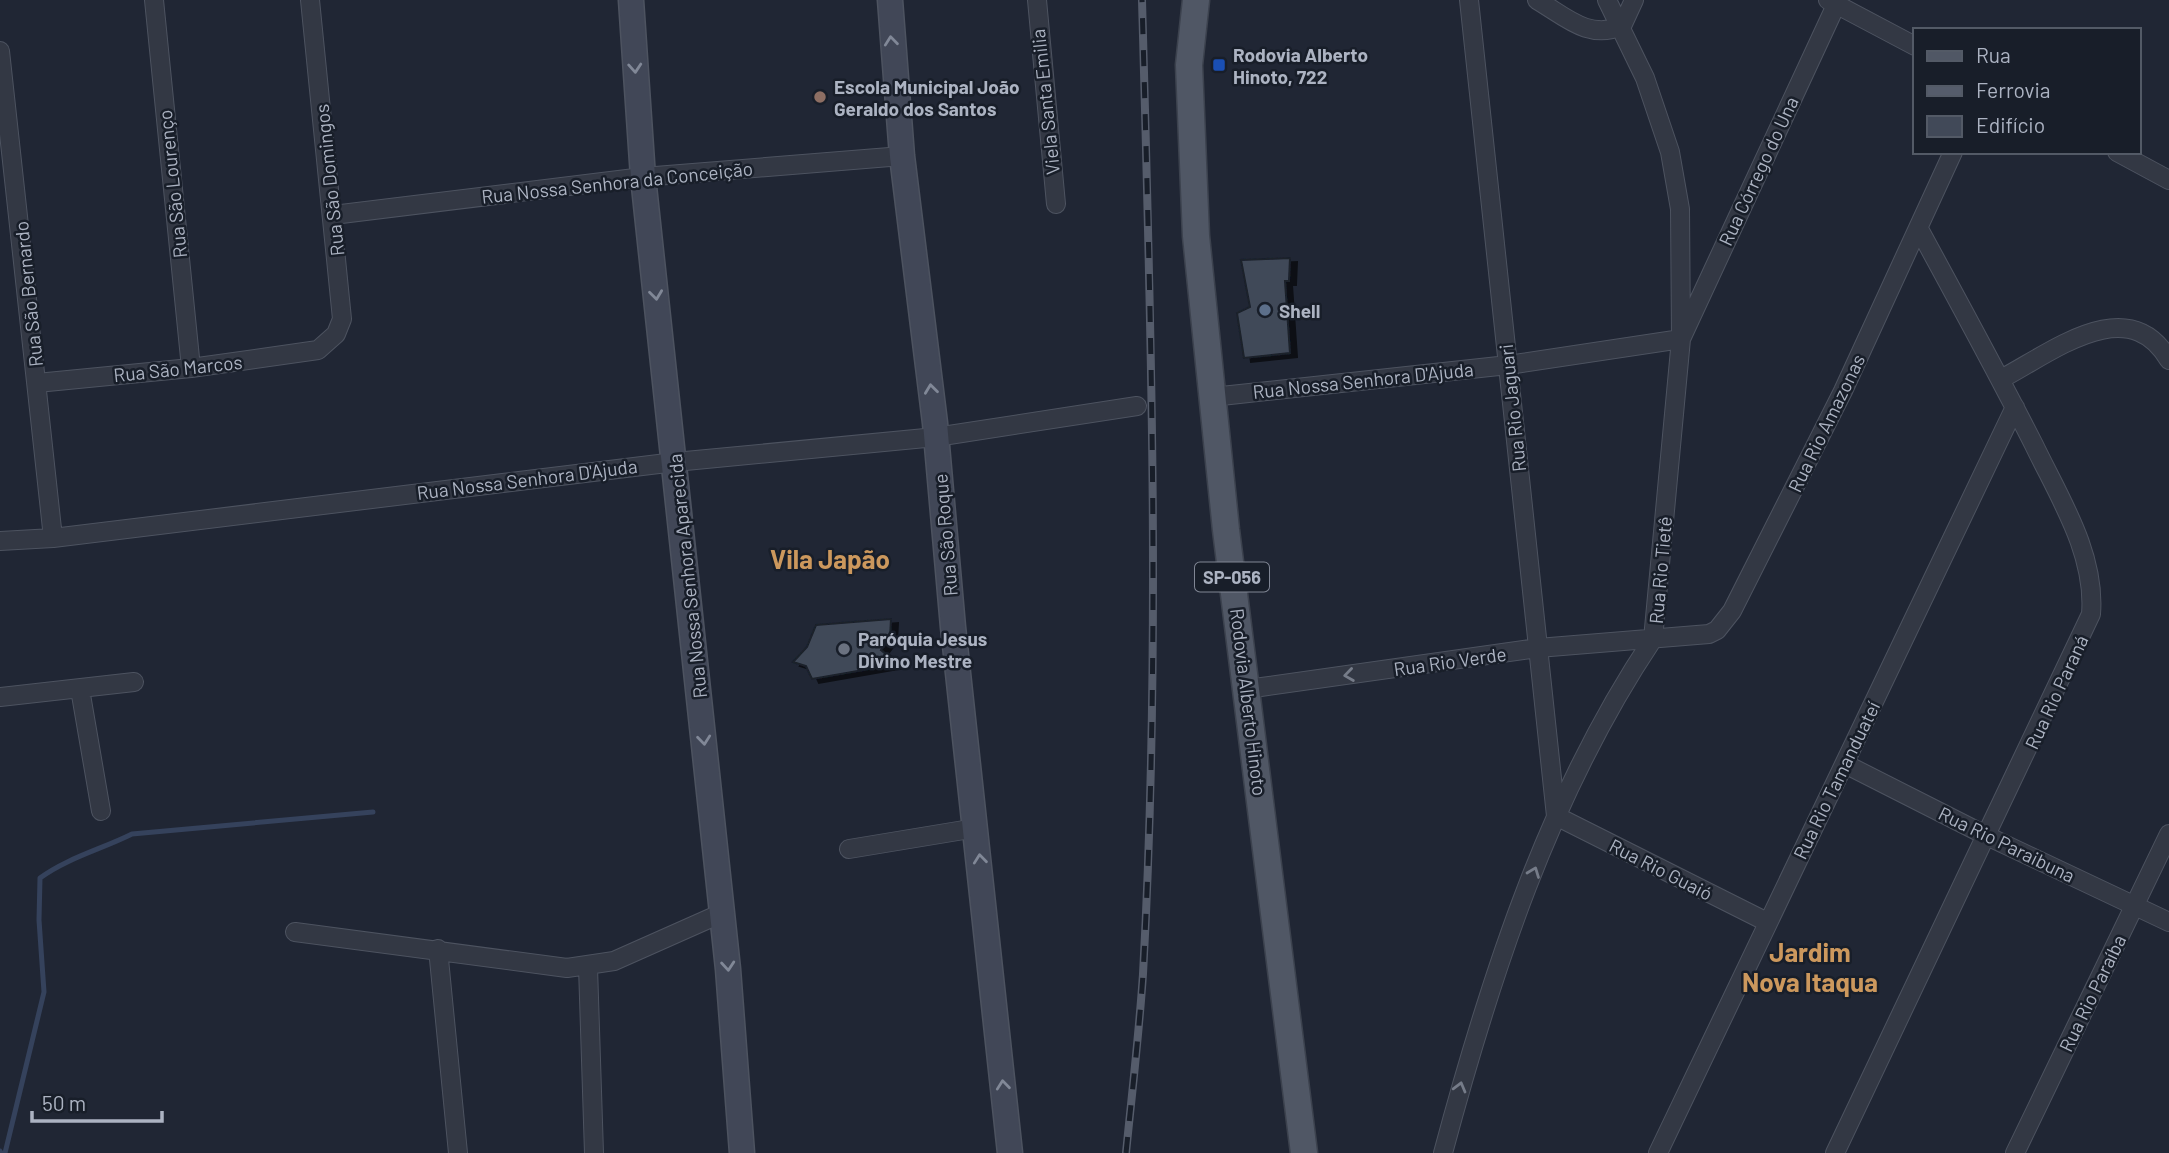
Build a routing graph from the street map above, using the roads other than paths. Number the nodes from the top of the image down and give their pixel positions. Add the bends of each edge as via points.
1 (154, 0) edge
2 (310, 0) edge
3 (631, 0) edge
4 (890, 0) edge
5 (1037, 0) edge
6 (1196, 0) edge
7 (1469, 0) edge
8 (1537, 0) edge
9 (1607, 0) edge
10 (1634, 0) edge
11 (1832, 2) edge
12 (1622, 26) junction
13 (1913, 45) edge
14 (0, 51) edge
15 (1952, 154) edge
16 (2121, 154) edge
17 (902, 156) junction
18 (643, 177) junction
19 (2169, 180) edge
20 (1056, 204) dead end
21 (333, 215) junction
22 (1919, 229) junction
23 (1681, 339) junction
24 (318, 350) joint
25 (2169, 360) edge
26 (1507, 365) junction
27 (191, 368) junction
28 (2001, 379) junction
29 (37, 383) junction
30 (1212, 397) junction
31 (1137, 406) dead end
32 (2015, 407) junction
33 (936, 438) junction
34 (675, 462) junction
35 (53, 538) junction
36 (0, 541) edge
37 (1653, 639) junction
38 (1538, 648) junction
39 (134, 682) dead end
40 (80, 689) junction
41 (1247, 689) junction
42 (0, 697) edge
43 (1846, 764) junction
44 (101, 811) dead end
45 (1556, 816) junction
46 (976, 828) junction
47 (2169, 834) edge
48 (1987, 836) junction
49 (849, 849) dead end
50 (2134, 906) junction
51 (722, 913) junction
52 (1767, 922) junction
53 (2169, 922) edge
54 (296, 932) dead end
55 (438, 949) junction
56 (587, 967) junction
57 (458, 1153) edge
58 (594, 1153) edge
59 (742, 1153) edge
60 (1010, 1153) edge
61 (1304, 1153) edge
62 (1443, 1153) edge
63 (1658, 1153) edge
64 (1835, 1153) edge
65 (2015, 1153) edge

1 - 27 street, Rua São Lourenço
2 - 21 street, Rua São Domingos
3 -> 18 street, Rua Nossa Senhora Aparecida
17 -> 4 street, Rua São Roque
5 - 20 street, Viela Santa Emilia
6 - 30 main road, Rodovia Alberto Hinoto / SP-056 via 1189,65 1190,121
7 - 26 street, Rua Rio Jaguari
8 - 12 street via 1588,30 1599,33
9 - 12 street, Rua Rio Tietê
10 - 12 street
11 - 13 street
11 - 23 street, Rua Córrego do Una
12 - 23 street, Rua Rio Tietê via 1670,152 1680,209
14 - 29 street, Rua São Bernardo
15 - 22 street, Rua Rio Amazonas
16 - 19 street
17 - 18 street, Rua Nossa Senhora da Conceição
33 -> 17 street, Rua São Roque
18 - 21 street, Rua Nossa Senhora da Conceição
18 -> 34 street, Rua Nossa Senhora Aparecida
21 - 24 street, Rua São Domingos via 342,319 336,334
22 - 28 street, Rua Rio Paraná
22 - 37 street, Rua Rio Amazonas via 1732,611 1709,634
23 - 26 street, Rua Nossa Senhora D'Ajuda
23 - 37 street, Rua Rio Tietê
24 - 27 street, Rua São Marcos
25 - 28 street via 2150,336 2105,327
26 - 30 street, Rua Nossa Senhora D'Ajuda
26 - 38 street, Rua Rio Jaguari
27 - 29 street, Rua São Marcos
28 - 32 street, Rua Rio Paraná
29 - 35 street, Rua São Bernardo
30 - 41 main road, Rodovia Alberto Hinoto / SP-056
31 - 33 street, Rua Nossa Senhora D'Ajuda
32 - 43 street, Rua Rio Tamanduateí
32 - 48 street, Rua Rio Paraná via 2084,554 2091,614
33 - 34 street, Rua Nossa Senhora D'Ajuda
33 - 46 street, Rua São Roque
34 - 35 street, Rua Nossa Senhora D'Ajuda
34 -> 51 street, Rua Nossa Senhora Aparecida
35 - 36 street, Rua Nossa Senhora D'Ajuda
37 - 38 street, Rua Rio Verde
37 - 45 street, Rua Rio Tietê
38 -> 41 street, Rua Rio Verde
38 - 45 street, Rua Rio Jaguari
39 - 40 street
40 - 42 street
40 - 44 street
41 - 61 main road, Rodovia Alberto Hinoto / SP-056
43 - 48 street, Rua Rio Paraibuna
43 - 52 street, Rua Rio Tamanduateí
45 - 52 street, Rua Rio Guaió
62 -> 45 street, Rua Rio Tietê via 1494,975
46 - 49 street
60 -> 46 street, Rua São Roque
47 - 50 street, Rua Rio Paraíba
48 - 50 street, Rua Rio Paraibuna
48 - 64 street, Rua Rio Paraná
50 - 53 street, Rua Rio Paraibuna
50 - 65 street, Rua Rio Paraíba
51 - 56 street via 614,961
51 -> 59 street, Rua Nossa Senhora Aparecida
52 - 63 street, Rua Rio Tamanduateí
54 - 55 street
55 - 56 street
55 - 57 street
56 - 58 street

